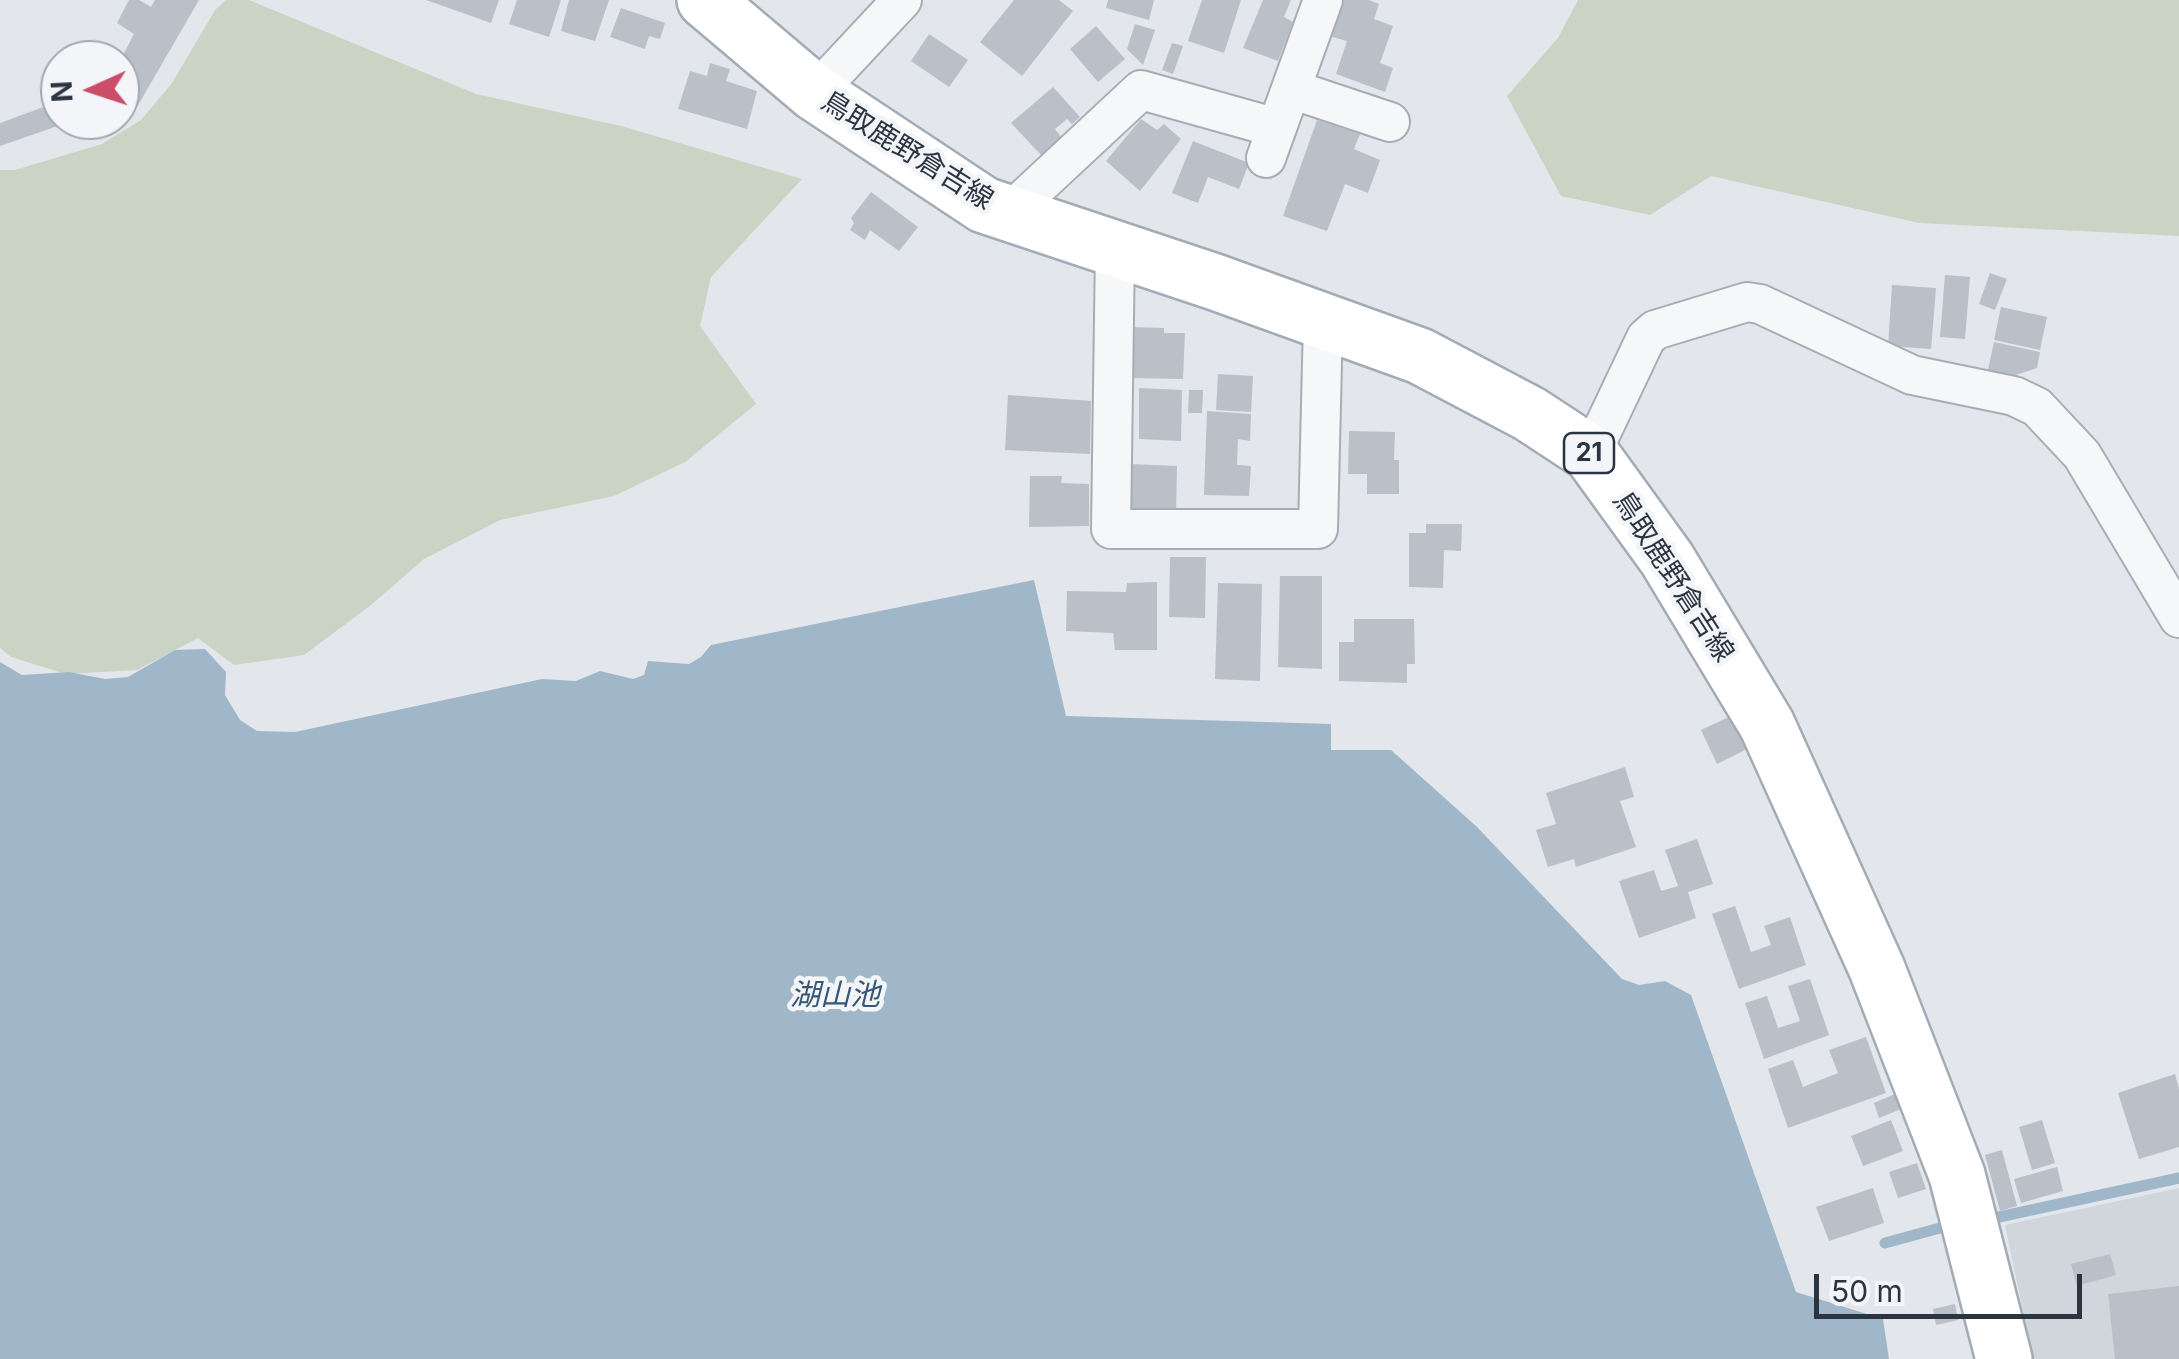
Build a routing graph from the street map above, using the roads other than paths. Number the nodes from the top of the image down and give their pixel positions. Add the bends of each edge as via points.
1 (704, 0) edge
2 (902, 0) edge
3 (1323, 0) edge
4 (1291, 89) junction
5 (815, 93) junction
6 (1390, 122) dead end
7 (1010, 214) junction
8 (1115, 249) junction
9 (1323, 321) junction
10 (1591, 454) junction
11 (2179, 618) edge
12 (2004, 1359) edge

1 - 5 main road, 鳥取鹿野倉吉線 / 21
2 - 5 street
3 - 4 street
4 - 6 street
4 - 7 street via 1272,143 1141,90
5 - 7 main road, 鳥取鹿野倉吉線 / 21 via 984,205
7 - 8 main road, 鳥取鹿野倉吉線 / 21
8 - 9 main road, 鳥取鹿野倉吉線 / 21
8 - 9 street via 1111,530 1318,529
9 - 10 main road, 鳥取鹿野倉吉線 / 21 via 1420,356
10 - 11 street via 1655,330 1747,302 1760,304 1912,375 2037,407 2082,455
10 - 12 main road, 鳥取鹿野倉吉線 / 21 via 1668,559 1775,742 1877,969 1957,1175

